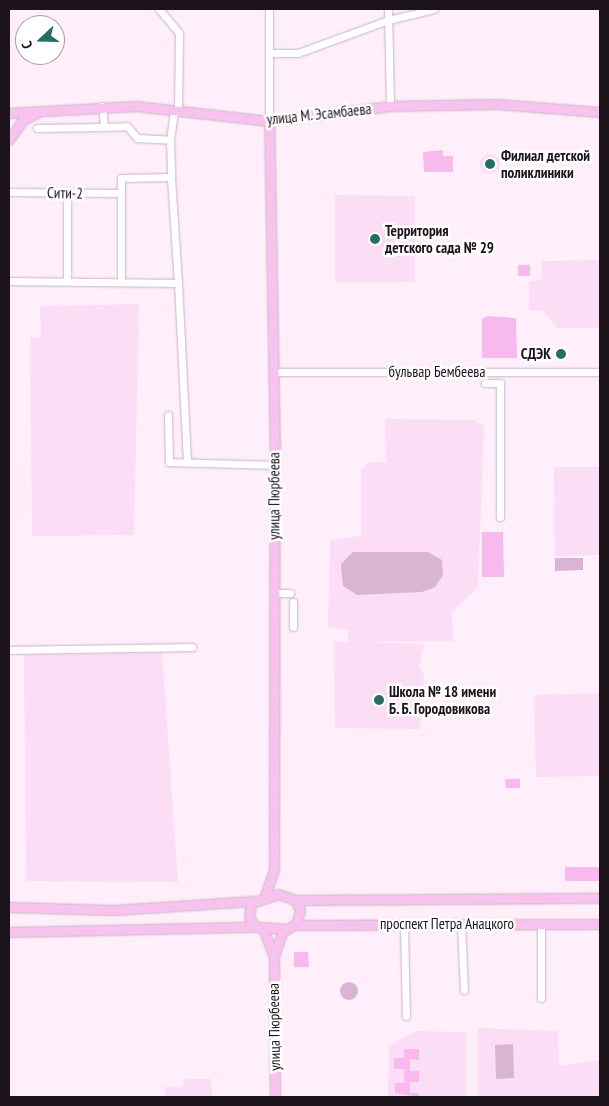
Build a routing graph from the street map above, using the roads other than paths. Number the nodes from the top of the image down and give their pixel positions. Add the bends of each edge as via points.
1 (160, 9) edge
2 (269, 9) edge
3 (388, 9) edge
4 (434, 9) edge
5 (388, 20) junction
6 (269, 53) junction
7 (102, 106) junction
8 (390, 106) junction
9 (42, 111) junction
10 (176, 112) junction
11 (600, 112) edge
12 (9, 113) edge
13 (269, 121) junction
14 (104, 127) junction
15 (37, 128) dead end
16 (9, 140) edge
17 (170, 140) junction
18 (171, 177) junction
19 (9, 192) edge
20 (121, 193) junction
21 (67, 194) junction
22 (67, 280) junction
23 (121, 280) junction
24 (9, 281) edge
25 (178, 283) junction
26 (273, 372) junction
27 (600, 372) edge
28 (485, 383) dead end
29 (168, 415) dead end
30 (187, 463) junction
31 (275, 464) junction
32 (500, 517) dead end
33 (274, 593) junction
34 (290, 593) dead end
35 (293, 602) dead end
36 (293, 627) dead end
37 (192, 647) dead end
38 (9, 650) edge
39 (274, 870) junction
40 (284, 894) junction
41 (265, 896) junction
42 (600, 898) edge
43 (295, 900) junction
44 (254, 901) junction
45 (9, 907) edge
46 (541, 923) junction
47 (404, 924) junction
48 (461, 924) junction
49 (600, 924) edge
50 (294, 925) junction
51 (255, 927) junction
52 (264, 930) junction
53 (283, 930) junction
54 (9, 932) edge
55 (274, 956) junction
56 (464, 990) dead end
57 (541, 998) dead end
58 (406, 1016) dead end
59 (274, 1097) edge

1 - 10 street via 179,33
2 - 6 street
3 - 5 street
4 - 5 street
5 - 6 street via 298,53
5 - 8 street
6 - 13 street
7 - 9 main road, улица М. Эсамбаева
7 - 10 main road, улица М. Эсамбаева
7 - 14 street
8 - 11 main road, улица М. Эсамбаева via 523,105
8 - 13 main road, улица М. Эсамбаева
9 - 12 main road, улица М. Эсамбаева
9 - 16 main road via 23,120
10 - 13 main road, улица М. Эсамбаева
10 - 17 street
13 - 26 main road, улица Пюрбеева
14 - 15 street
14 - 17 street via 127,126 137,138
17 - 18 street
18 - 20 street via 121,178
18 - 25 street
19 - 21 street, Сити-2
20 - 21 street, Сити-2
20 - 23 street
21 - 22 street
22 - 23 street
22 - 24 street
23 - 25 street
25 - 30 street
26 - 27 street, бульвар Бембеева
26 - 31 main road, улица Пюрбеева
28 - 32 street, бульвар Бембеева via 500,383
29 - 30 street via 168,462
30 - 31 street
31 - 33 main road, улица Пюрбеева
33 - 34 street
33 - 39 main road, улица Пюрбеева
35 - 36 street
37 - 38 street
39 - 40 main road
39 - 41 main road
40 - 41 main road
40 - 43 main road
41 - 44 main road
42 - 43 main road, проспект Петра Анацкого
43 - 50 main road via 300,910
44 - 45 main road via 114,910
44 - 51 main road via 248,912
46 - 48 main road, проспект Петра Анацкого
46 - 49 main road, проспект Петра Анацкого
46 - 57 street
47 - 48 main road, проспект Петра Анацкого
47 - 50 main road, проспект Петра Анацкого
47 - 58 street
48 - 56 street
50 - 53 main road
51 - 52 main road
51 - 54 main road
52 - 53 main road
52 - 55 main road
53 - 55 main road
55 - 59 main road, улица Пюрбеева

